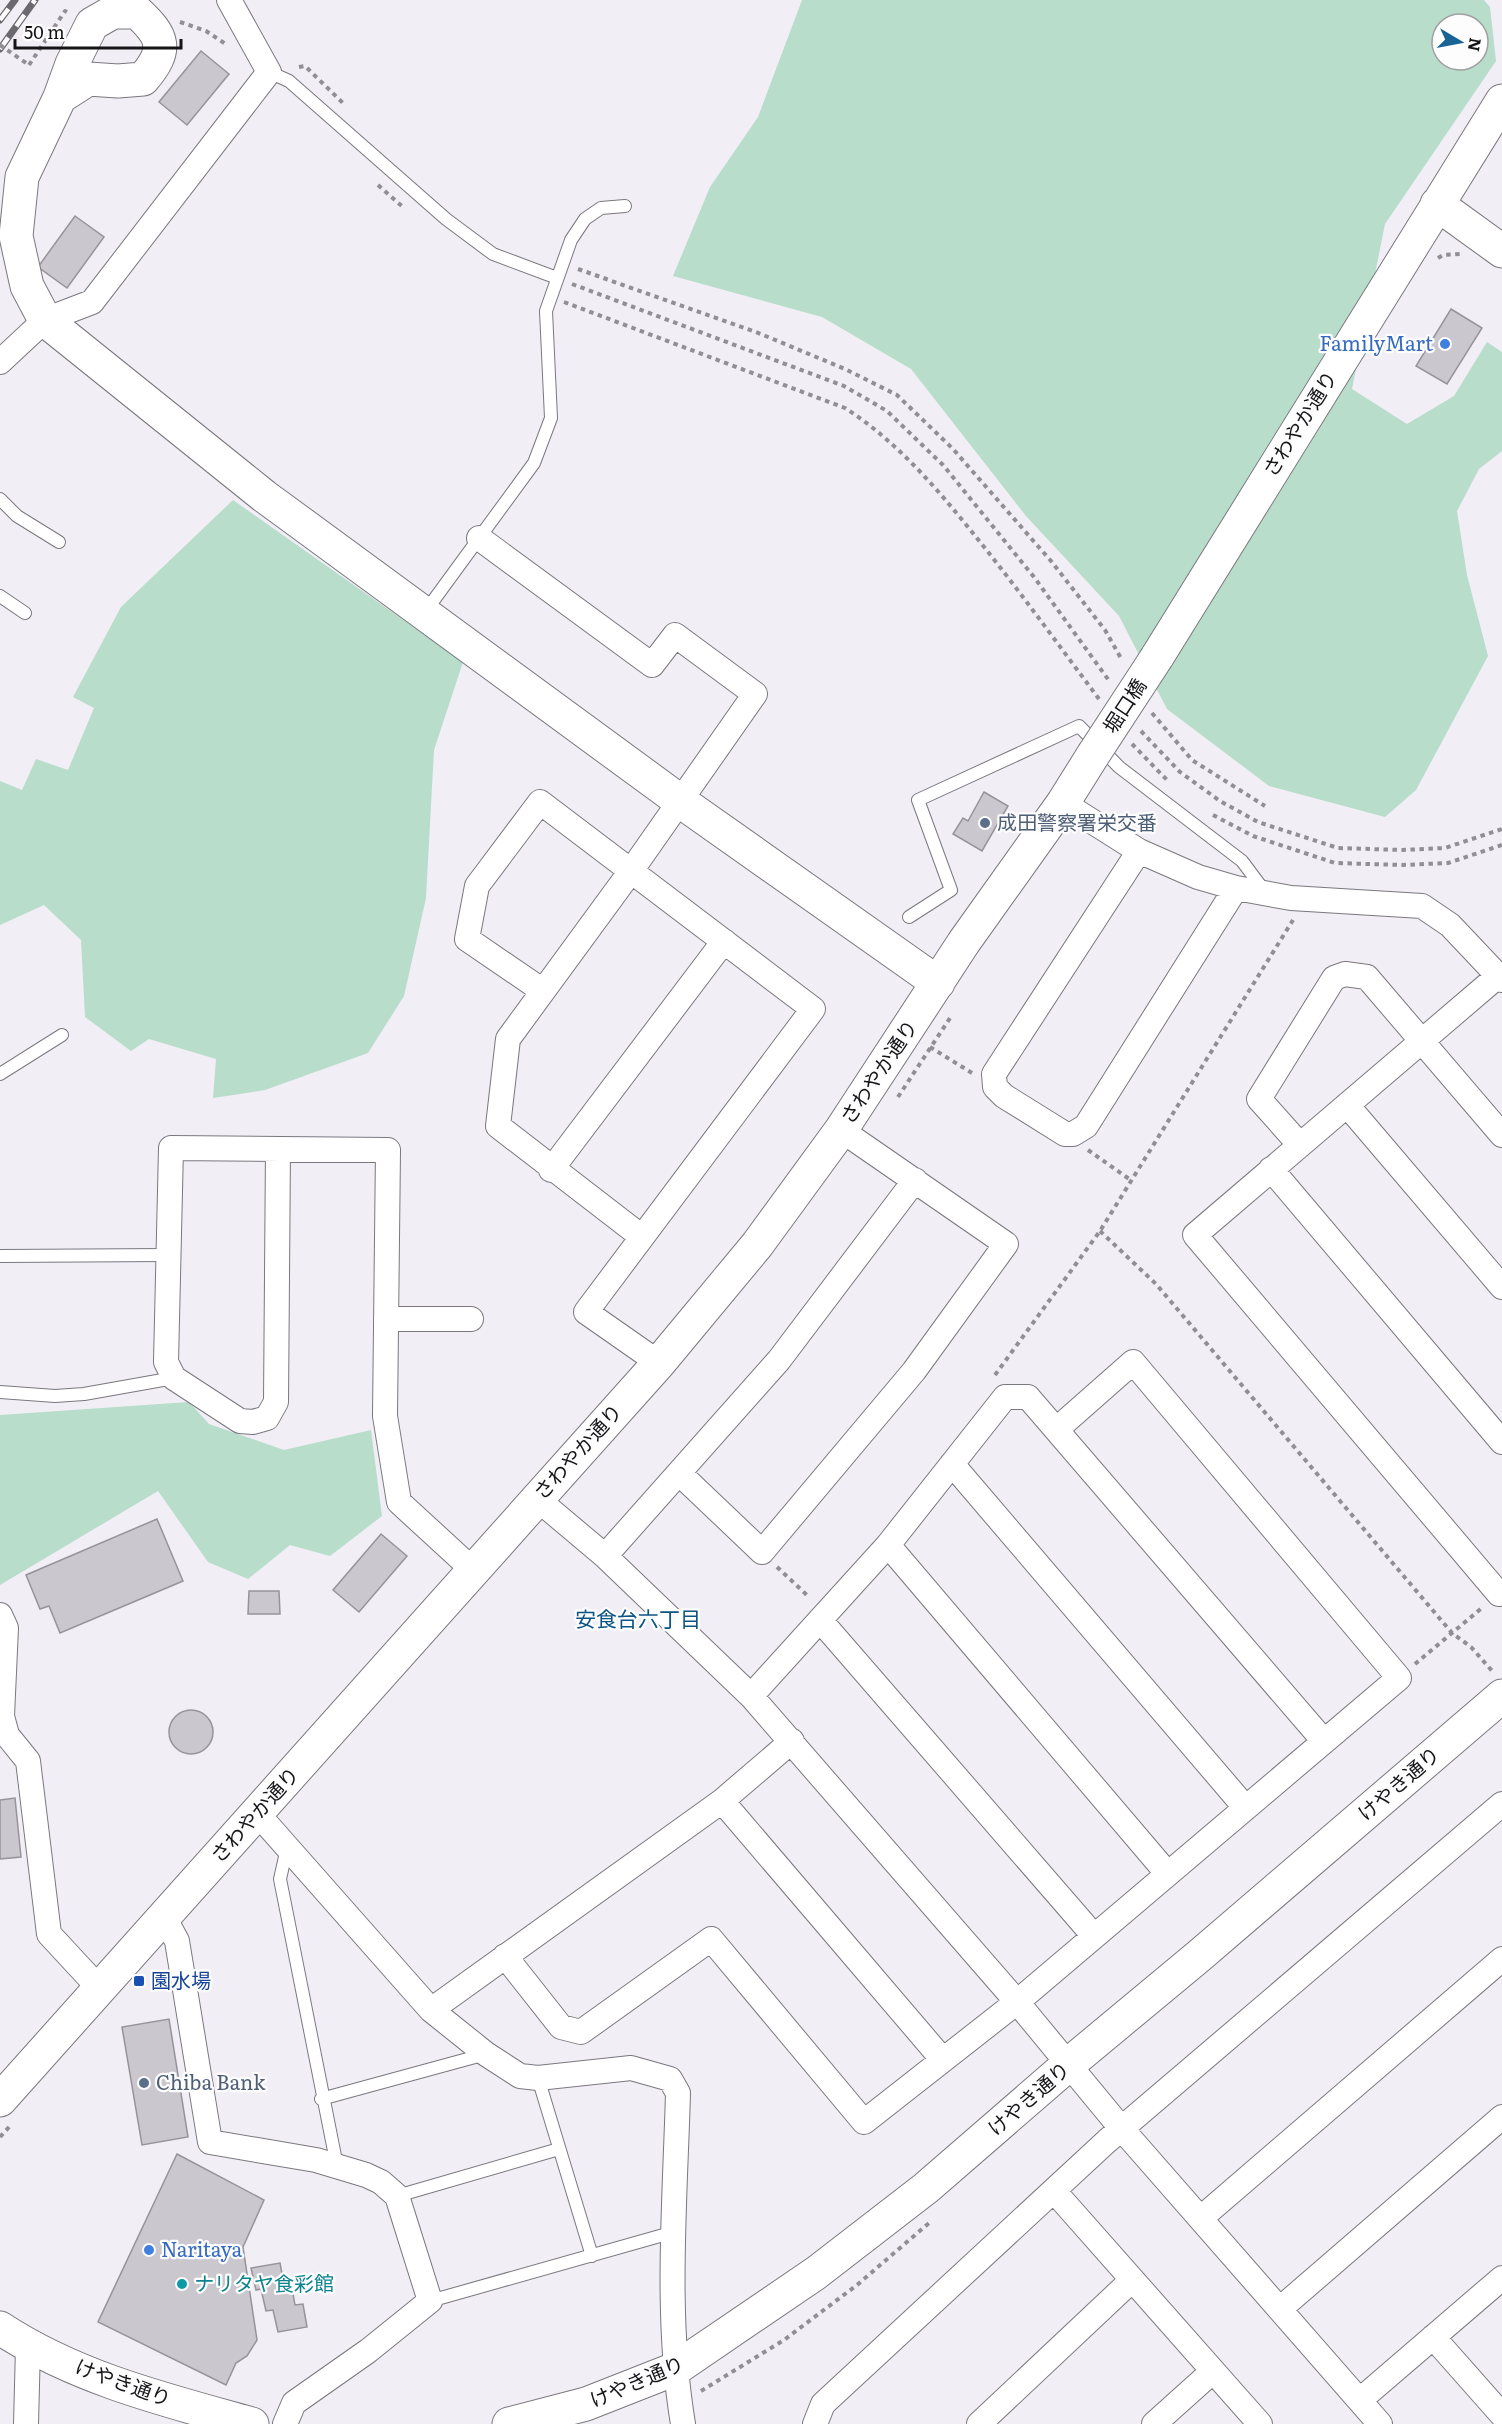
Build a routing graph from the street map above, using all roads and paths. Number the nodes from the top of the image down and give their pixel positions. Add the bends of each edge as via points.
1 (229, 0) edge
2 (156, 30) junction
3 (0, 45) edge
4 (233, 49) dead end
5 (29, 65) dead end
6 (269, 72) junction
7 (60, 97) junction
8 (1502, 100) edge
9 (347, 107) dead end
10 (370, 177) dead end
11 (1437, 204) junction
12 (626, 206) dead end
13 (411, 214) dead end
14 (1502, 251) edge
15 (562, 264) junction
16 (557, 278) junction
17 (550, 296) junction
18 (45, 320) junction
19 (0, 362) edge
20 (0, 499) edge
21 (479, 538) junction
22 (59, 542) dead end
23 (0, 596) edge
24 (25, 613) dead end
25 (424, 613) junction
26 (1142, 664) junction
27 (1111, 683) dead end
28 (1104, 707) dead end
29 (1151, 711) dead end
30 (1136, 723) dead end
31 (1130, 742) dead end
32 (1093, 755) joint
33 (1170, 783) dead end
34 (680, 801) junction
35 (1063, 803) junction
36 (1265, 806) dead end
37 (1212, 814) dead end
38 (1502, 829) edge
39 (1502, 845) edge
40 (1139, 851) junction
41 (631, 871) junction
42 (1236, 888) junction
43 (1267, 894) junction
44 (909, 917) dead end
45 (724, 941) junction
46 (1500, 978) edge
47 (938, 983) junction
48 (543, 992) junction
49 (906, 1032) junction
50 (62, 1035) dead end
51 (1422, 1041) junction
52 (0, 1074) edge
53 (995, 1087) junction
54 (1347, 1105) junction
55 (841, 1130) junction
56 (1065, 1134) junction
57 (1502, 1135) edge
58 (1300, 1145) junction
59 (278, 1149) junction
60 (1272, 1169) junction
61 (551, 1170) junction
62 (915, 1180) junction
63 (1132, 1181) dead end
64 (1101, 1232) dead end
65 (642, 1237) junction
66 (167, 1255) junction
67 (0, 1256) edge
68 (1502, 1287) edge
69 (471, 1318) dead end
70 (386, 1319) junction
71 (658, 1363) junction
72 (174, 1378) junction
73 (0, 1392) edge
74 (1057, 1429) junction
75 (1502, 1442) edge
76 (952, 1464) junction
77 (680, 1474) junction
78 (536, 1498) junction
79 (888, 1545) junction
80 (762, 1552) junction
81 (605, 1556) junction
82 (473, 1570) junction
83 (1500, 1592) edge
84 (809, 1598) dead end
85 (1, 1618) edge
86 (820, 1620) junction
87 (1452, 1634) junction
88 (1399, 1678) junction
89 (1498, 1684) edge
90 (751, 1696) junction
91 (1323, 1740) junction
92 (792, 1741) junction
93 (722, 1801) junction
94 (1502, 1804) edge
95 (1244, 1806) junction
96 (257, 1813) junction
97 (287, 1847) junction
98 (1167, 1873) junction
99 (164, 1917) junction
100 (1094, 1936) junction
101 (505, 1956) junction
102 (1502, 1959) edge
103 (99, 1988) junction
104 (1017, 2002) junction
105 (431, 2010) junction
106 (486, 2054) junction
107 (943, 2060) junction
108 (1069, 2064) junction
109 (538, 2078) junction
110 (321, 2099) junction
111 (0, 2100) edge
112 (1502, 2117) edge
113 (1121, 2128) junction
114 (559, 2149) junction
115 (337, 2166) junction
116 (1054, 2191) junction
117 (396, 2196) junction
118 (1201, 2218) junction
119 (674, 2232) junction
120 (592, 2256) junction
121 (1502, 2278) edge
122 (1132, 2280) junction
123 (430, 2301) junction
124 (1281, 2308) junction
125 (0, 2328) edge
126 (1434, 2337) junction
127 (28, 2347) junction
128 (675, 2369) junction
129 (1213, 2371) junction
130 (1360, 2400) junction
131 (1502, 2415) edge
132 (26, 2424) edge
133 (252, 2424) edge
134 (285, 2424) edge
135 (509, 2424) edge
136 (683, 2424) edge
137 (815, 2424) edge
138 (979, 2424) edge
139 (1154, 2424) edge
140 (1260, 2424) edge
141 (1380, 2424) edge

1 - 6 street
2 - 4 path via 178,22 206,31
2 - 7 street via 160,47 153,68 143,78 88,80
2 - 7 street via 136,12 113,12 92,24
3 - 5 path, bridge
6 - 9 path via 305,66
6 - 16 lane via 289,81 446,219 493,254
6 - 18 street via 92,302
7 - 18 street via 22,177 16,236 27,286
8 - 11 street, さわやか通り
10 - 13 path
11 - 14 street
11 - 26 street, さわやか通り
12 - 15 lane via 601,208 585,219
15 - 16 lane
15 - 26 path via 756,332 897,395 954,448 1052,561 1105,630
16 - 17 lane
16 - 27 path via 844,386 887,411 943,465 1034,577
17 - 21 lane via 546,311 551,418 534,463
17 - 28 path via 845,408 876,428 938,490 1010,579
18 - 19 street
18 - 25 street via 264,496
20 - 22 lane via 17,516
21 - 25 lane
21 - 34 street via 652,665 675,635 755,694
23 - 24 lane
25 - 34 street
26 - 32 street, 堀口橋, bridge
29 - 36 path via 1192,760
30 - 38 path via 1180,771 1220,801 1258,822 1338,848 1445,848
31 - 33 path
32 - 35 street, さわやか通り
34 - 41 street
34 - 47 street
35 - 40 street
35 - 47 street, さわやか通り
37 - 39 path via 1253,836 1335,863 1448,863
40 - 42 street via 1198,878
40 - 53 street via 994,1074
41 - 45 street
41 - 48 street
41 - 48 street via 540,802 477,886 467,939
42 - 43 street
42 - 56 street via 1086,1126
43 - 44 lane via 1242,861 1119,767 1079,726 918,800 951,890
43 - 46 street via 1422,906 1450,925
45 - 61 street
45 - 65 street via 813,1009
46 - 51 street
47 - 49 street, さわやか通り
48 - 61 street via 508,1039 498,1126
49 - 53 path
49 - 55 street, さわやか通り
50 - 52 lane
51 - 54 street
51 - 57 street
51 - 58 street via 1367,977 1345,974 1334,978 1259,1099
53 - 56 street
54 - 58 street
54 - 68 street
55 - 62 street
55 - 71 street, さわやか通り via 757,1245
56 - 63 path
58 - 60 street
59 - 66 street via 171,1148
59 - 70 street via 388,1150
59 - 72 street via 276,1402 267,1418 240,1421
60 - 75 street
60 - 83 street via 1195,1235
61 - 65 street
62 - 77 street via 779,1360
62 - 80 street via 1006,1244 914,1371
64 - 87 path via 1156,1284
65 - 71 street via 586,1312
66 - 67 lane
66 - 72 street via 166,1362
69 - 70 street
70 - 82 street via 385,1416 399,1502
71 - 78 street, さわやか通り
72 - 73 lane via 65,1396
74 - 76 street via 1028,1397 1005,1396
74 - 88 street via 1133,1362
74 - 91 street
76 - 79 street
76 - 95 street
77 - 80 street
77 - 81 street
78 - 81 street
78 - 82 street, さわやか通り
79 - 86 street
79 - 98 street
80 - 84 path
81 - 90 street
82 - 96 street, さわやか通り
83 - 87 path
85 - 103 street via 6,1628 2,1716 7,1735 28,1761 49,1934
86 - 90 street
86 - 100 street
87 - 88 path
87 - 89 path via 1471,1647
88 - 91 street
89 - 108 street, けやき通り via 1199,1956
90 - 92 street
91 - 95 street
92 - 93 street
92 - 104 street
93 - 101 street
93 - 107 street
94 - 113 street
95 - 98 street
96 - 97 street
96 - 99 street, さわやか通り
97 - 105 street
97 - 110 lane via 280,1880
98 - 100 street
99 - 103 street, さわやか通り
99 - 115 street via 177,1941 210,2142
100 - 104 street
101 - 105 street
101 - 107 street via 561,2027 581,2032 711,1939 864,2122
102 - 118 street
103 - 111 street, さわやか通り
104 - 107 street
104 - 108 street
105 - 106 street
106 - 109 street via 520,2076
106 - 110 lane
108 - 113 street
108 - 128 street, けやき通り via 927,2188 816,2273
109 - 114 lane
109 - 119 street via 631,2068 670,2079 678,2093
110 - 115 lane
112 - 124 street
113 - 116 street
113 - 118 street
114 - 117 lane
114 - 120 lane
115 - 117 street via 381,2182
116 - 122 street
116 - 137 street via 823,2404
117 - 123 street
118 - 124 street
119 - 120 lane
119 - 128 street
120 - 123 lane
121 - 126 street
122 - 129 street
122 - 138 street
123 - 134 street via 294,2403
124 - 130 street
125 - 127 street, けやき通り
126 - 130 street
126 - 131 street
127 - 132 street
127 - 133 street, けやき通り via 126,2389
128 - 135 street, けやき通り via 586,2404
128 - 136 street
129 - 139 street
129 - 140 street
130 - 141 street

